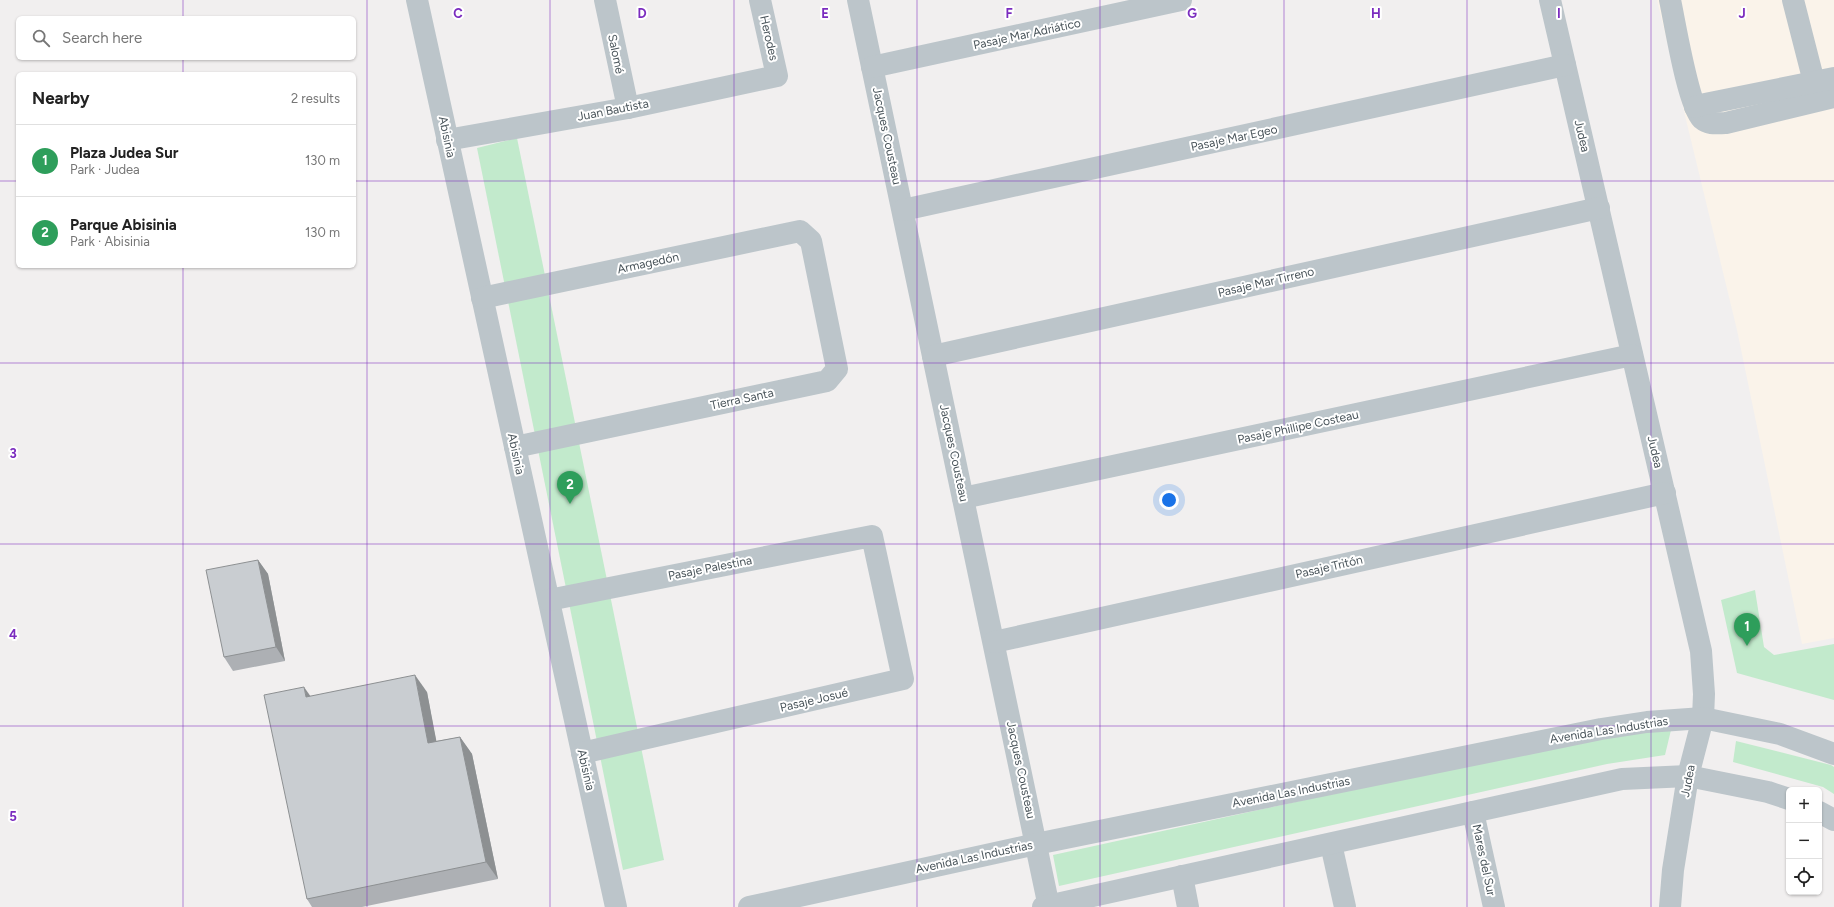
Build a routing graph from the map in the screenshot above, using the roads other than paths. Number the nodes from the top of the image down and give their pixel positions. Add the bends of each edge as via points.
1 (417, 0) edge
2 (605, 0) edge
3 (760, 0) edge
4 (858, 0) edge
5 (1181, 0) edge
6 (1550, 0) edge
7 (1670, 0) edge
8 (1793, 0) edge
9 (1565, 65) junction
10 (872, 67) junction
11 (777, 76) joint
12 (1824, 80) edge
13 (1834, 97) edge
14 (1695, 107) junction
15 (628, 108) junction
16 (447, 140) junction
17 (1599, 208) junction
18 (903, 210) junction
19 (811, 241) joint
20 (482, 298) junction
21 (1632, 355) junction
22 (933, 356) junction
23 (515, 447) junction
24 (1665, 493) junction
25 (963, 498) junction
26 (872, 536) joint
27 (549, 600) junction
28 (994, 642) junction
29 (1703, 718) junction
30 (582, 753) junction
31 (1834, 754) edge
32 (1688, 776) junction
33 (1786, 798) edge
34 (1473, 812) junction
35 (1822, 814) edge
36 (1834, 820) edge
37 (1036, 844) junction
38 (1331, 844) junction
39 (1182, 876) junction
40 (616, 907) edge
41 (749, 907) edge
42 (1047, 907) edge
43 (1188, 907) edge
44 (1345, 907) edge
45 (1494, 907) edge
46 (1670, 907) edge

1 - 16 street, Abisinia
2 - 15 street, Salomé
3 - 11 street, Herodes
4 - 10 street, Jacques Cousteau
5 - 10 street, Pasaje Mar Adriático
6 - 9 street, Judea
7 - 14 street
8 - 12 street
9 - 17 street, Judea
9 - 18 street, Pasaje Mar Egeo
10 - 18 street, Jacques Cousteau
11 - 15 street, Juan Bautista
12 - 14 street
13 - 14 street via 1726,124 1708,122
15 - 16 street, Juan Bautista
16 - 20 street, Abisinia
17 - 21 street, Judea
17 - 22 street, Pasaje Mar Tirreno
18 - 22 street, Jacques Cousteau
19 - 20 street, Armagedón via 800,231
19 - 23 street, Tierra Santa via 837,369 827,381
20 - 23 street, Abisinia
21 - 24 street, Judea
21 - 25 street, Pasaje Phillipe Costeau
22 - 25 street, Jacques Cousteau
23 - 27 street, Abisinia
24 - 28 street, Pasaje Tritón
24 - 29 street, Judea via 1701,651
25 - 28 street, Jacques Cousteau
26 - 27 street, Pasaje Palestina
26 - 30 street, Pasaje Josué via 903,679
27 - 30 street, Abisinia
28 - 37 street, Jacques Cousteau
29 - 31 street, Avenida Las Industrias via 1780,734
29 - 32 street, Judea
29 - 37 street, Avenida Las Industrias via 1646,722 1601,729
30 - 40 street, Abisinia
32 - 33 street via 1724,782
32 - 34 street via 1622,779
32 - 46 street, Judea via 1673,870
34 - 38 street
34 - 45 street, Mares del Sur
35 - 36 street
37 - 41 street, Avenida Las Industrias
37 - 42 street, Jacques Cousteau
38 - 39 street
38 - 44 street
39 - 42 street
39 - 43 street

